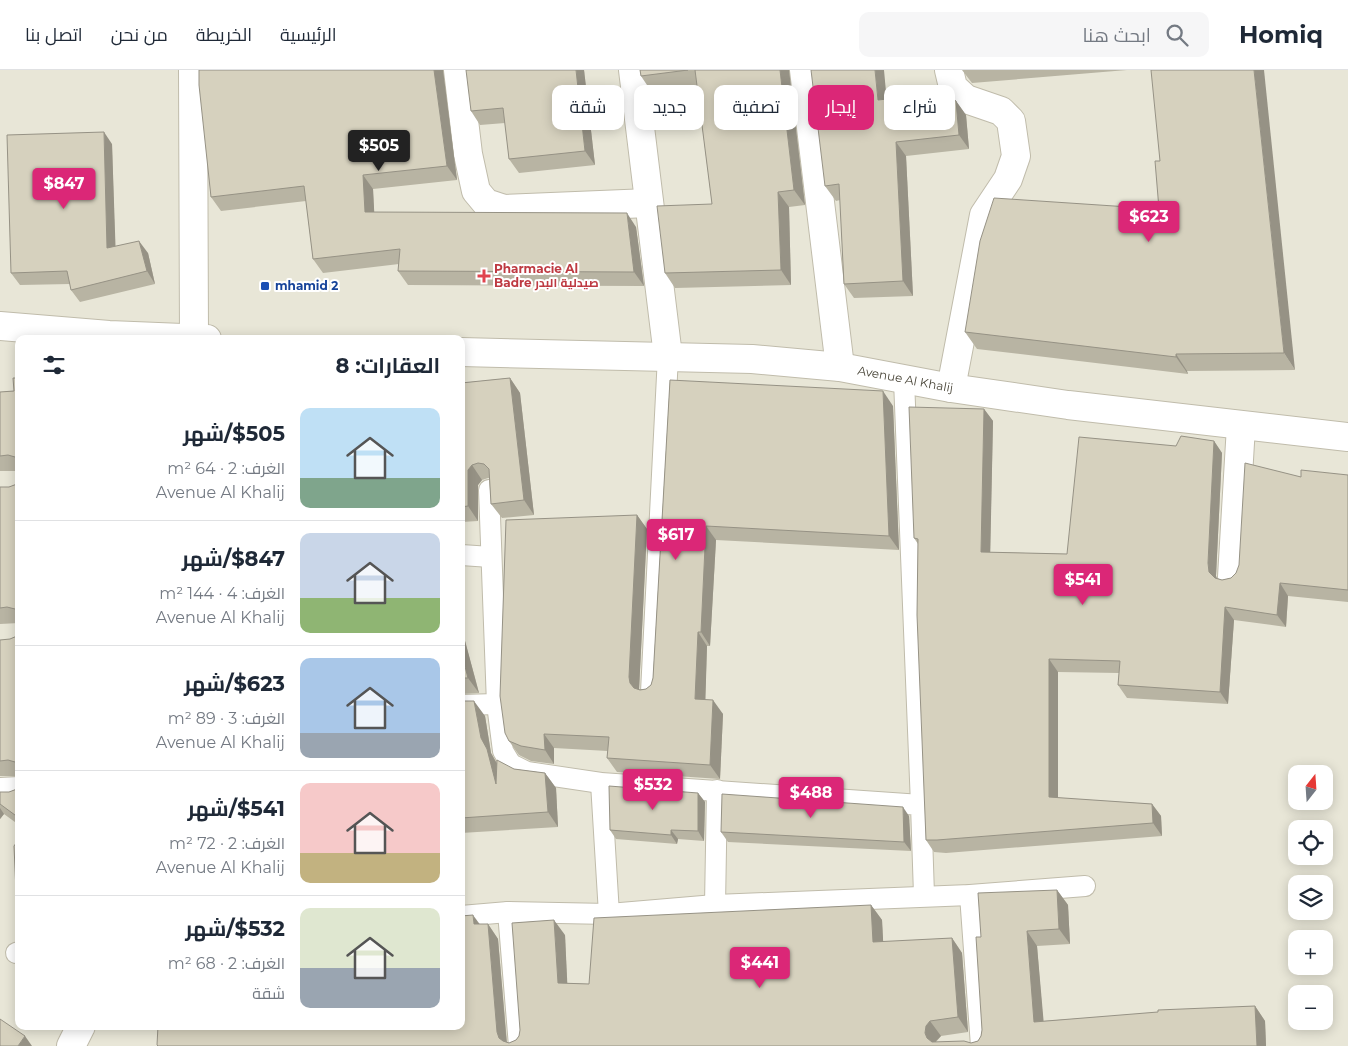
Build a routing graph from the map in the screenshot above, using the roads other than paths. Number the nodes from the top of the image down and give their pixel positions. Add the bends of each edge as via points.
1 (193, 70) edge
2 (458, 70) edge
3 (633, 70) edge
4 (804, 70) edge
5 (949, 70) edge
6 (649, 202) junction
7 (0, 326) edge
8 (109, 335) edge
9 (198, 335) edge
10 (465, 352) edge
11 (668, 356) junction
12 (840, 367) junction
13 (904, 380) junction
14 (951, 388) junction
15 (1241, 426) junction
16 (1348, 437) edge
17 (488, 490) edge
18 (465, 555) edge
19 (491, 557) junction
20 (1232, 577) edge
21 (651, 692) edge
22 (497, 704) junction
23 (465, 705) edge
24 (601, 783) junction
25 (717, 790) junction
26 (15, 791) edge
27 (0, 792) edge
28 (921, 805) junction
29 (1085, 886) dead end
30 (924, 895) junction
31 (970, 895) junction
32 (715, 905) junction
33 (508, 912) junction
34 (609, 914) junction
35 (465, 916) edge
36 (79, 1030) edge
37 (975, 1045) edge
38 (71, 1046) edge
39 (519, 1046) edge

1 - 9 street
2 - 6 street via 468,154 476,191 486,203 504,209
3 - 6 street
4 - 12 street
5 - 14 street via 953,87 966,99 1000,111 1011,121 1016,156 1008,179 984,215
6 - 11 street
7 - 8 street
10 - 11 street, Avenue Al Khalij
11 - 12 street, Avenue Al Khalij
11 - 21 lane
12 - 13 street, Avenue Al Khalij
13 - 14 street, Avenue Al Khalij
13 - 28 lane
14 - 15 street, Avenue Al Khalij via 1068,406
15 - 16 street, Avenue Al Khalij
15 - 20 street
17 - 19 lane
18 - 19 lane
19 - 22 lane
22 - 23 lane
22 - 24 lane via 503,751 511,764 527,772
24 - 25 lane
24 - 34 lane
25 - 28 lane
25 - 32 lane
26 - 27 street
28 - 30 lane
29 - 31 lane
30 - 31 lane
30 - 32 lane
31 - 37 lane
32 - 34 lane
33 - 34 lane
33 - 35 lane
33 - 39 lane
36 - 38 street

